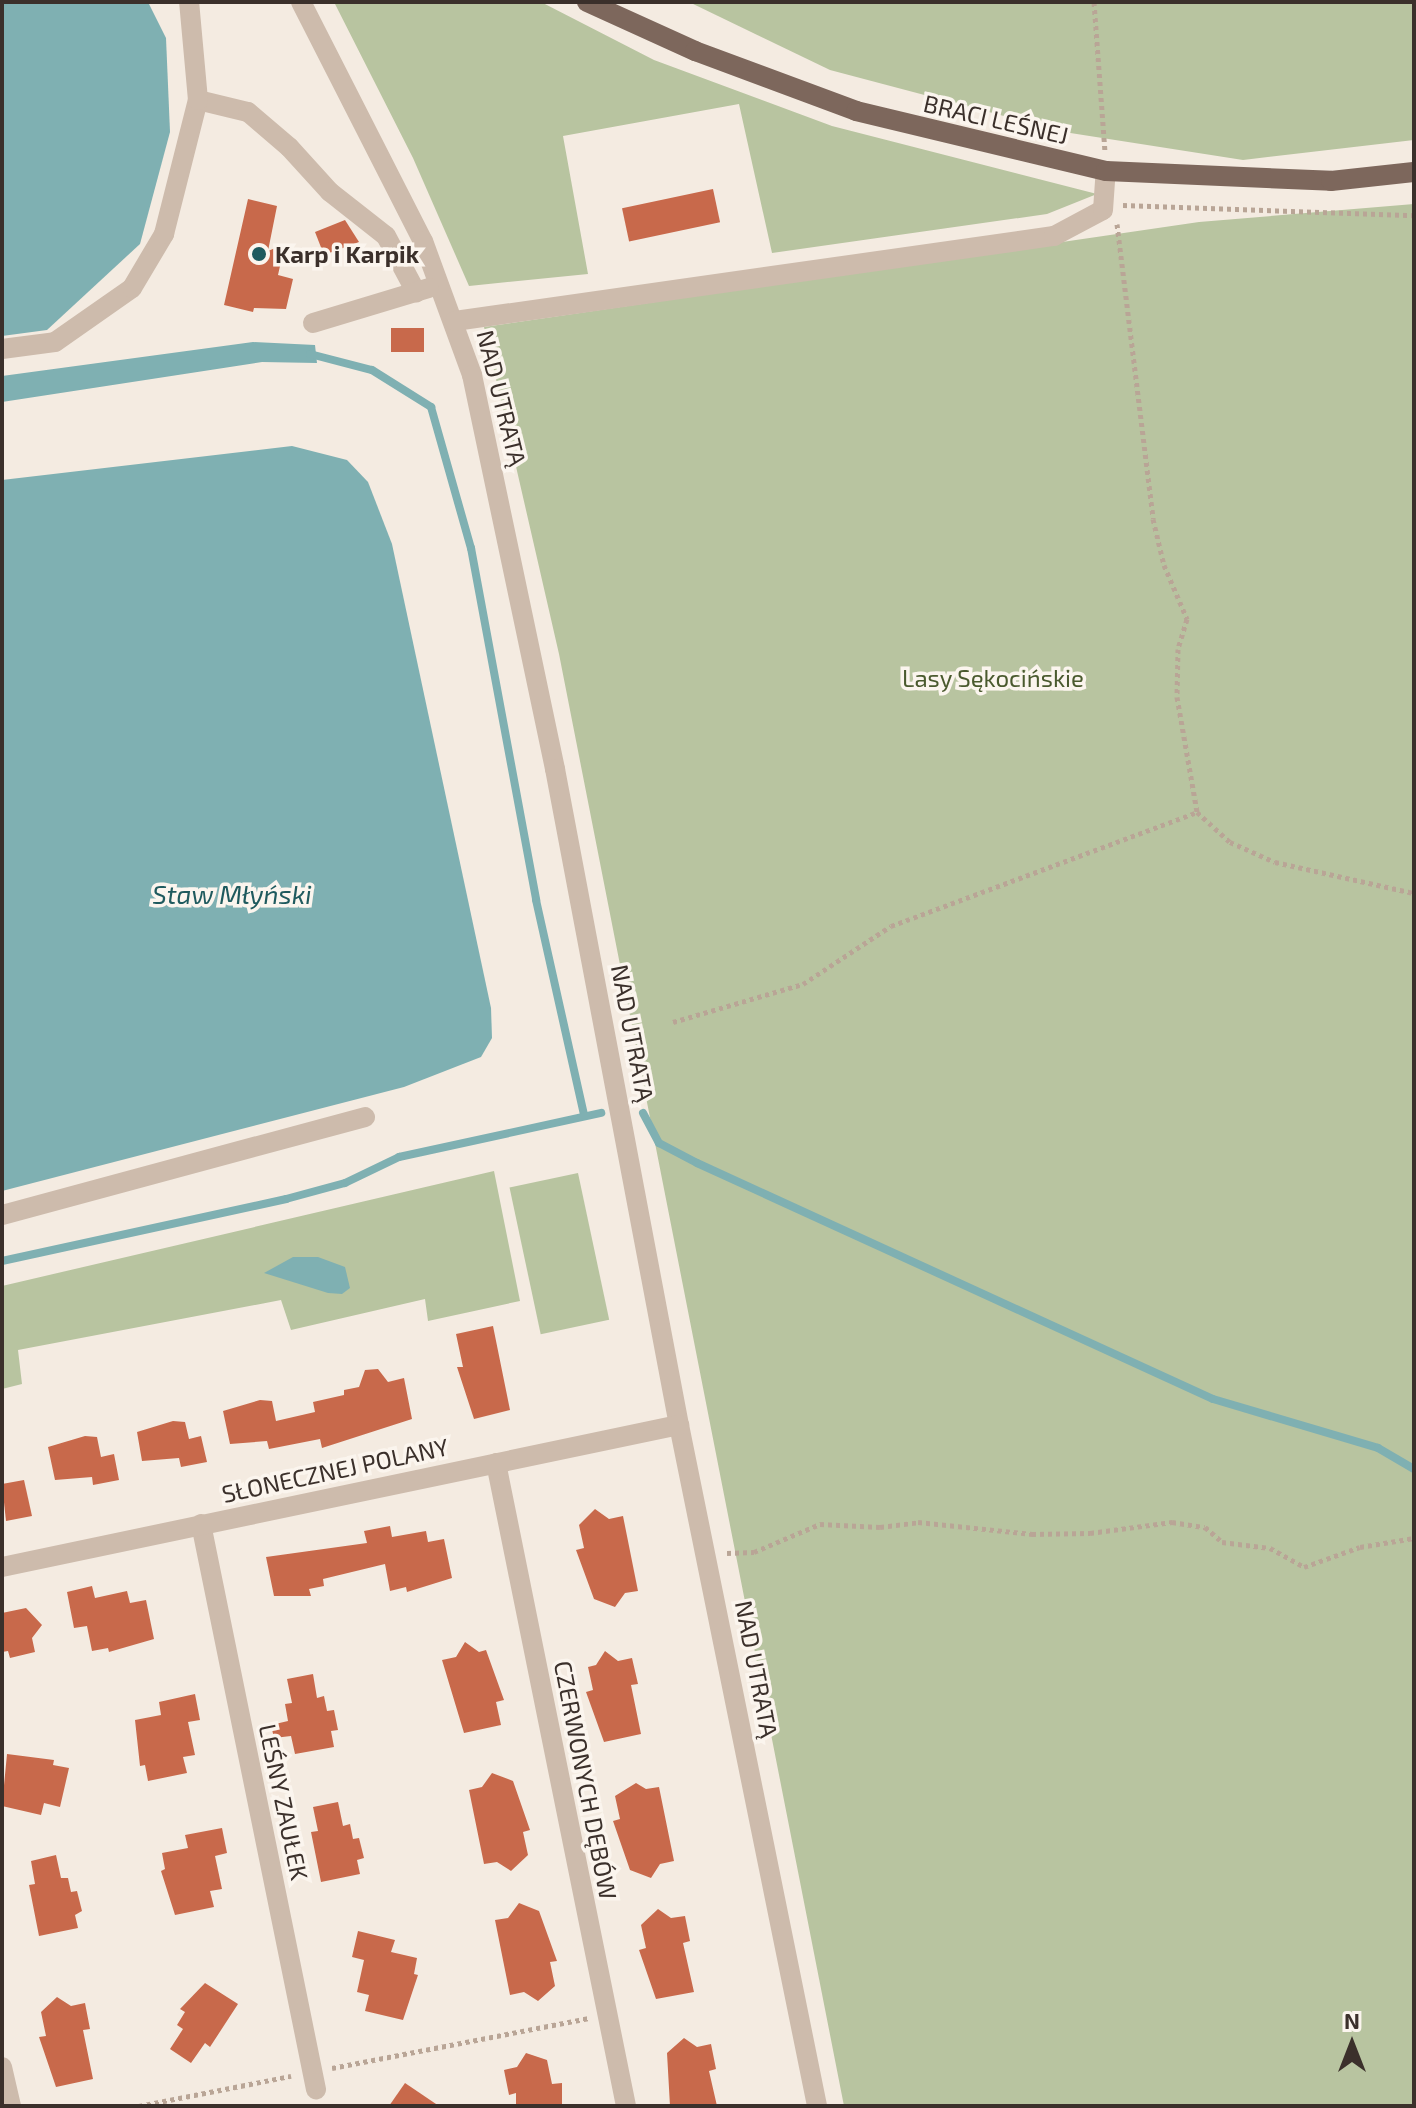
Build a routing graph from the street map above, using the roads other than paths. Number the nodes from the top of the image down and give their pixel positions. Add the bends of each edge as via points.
1 (189, 2) edge
2 (301, 2) edge
3 (587, 2) edge
4 (198, 100) junction
5 (1106, 171) junction
6 (1414, 172) edge
7 (440, 284) junction
8 (416, 292) junction
9 (455, 321) junction
10 (313, 323) dead end
11 (2, 349) edge
12 (365, 1117) dead end
13 (2, 1215) edge
14 (679, 1425) junction
15 (496, 1463) junction
16 (201, 1524) junction
17 (2, 1567) edge
18 (2, 2067) edge
19 (314, 2080) road end
20 (11, 2106) edge
21 (626, 2106) edge
22 (817, 2106) edge

1 - 4 street
2 - 7 street, NAD UTRATĄ via 384,157
3 - 5 main road, BRACI LEŚNEJ via 695,51 856,111
4 - 8 street via 248,112 289,147 330,192 386,236
4 - 11 street via 164,234 132,288 55,342
5 - 6 main road, BRACI LEŚNEJ via 1331,181
5 - 9 street via 1103,210 1054,236
7 - 8 street
7 - 9 street, NAD UTRATĄ
8 - 10 street
9 - 14 street, NAD UTRATĄ via 485,430 549,738
12 - 13 street
14 - 15 street, SŁONECZNEJ POLANY
14 - 22 street, NAD UTRATĄ
15 - 16 street, SŁONECZNEJ POLANY
15 - 21 street, CZERWONYCH DĘBÓW
16 - 17 street, SŁONECZNEJ POLANY
16 - 19 street, LEŚNY ZAUŁEK
18 - 20 street

